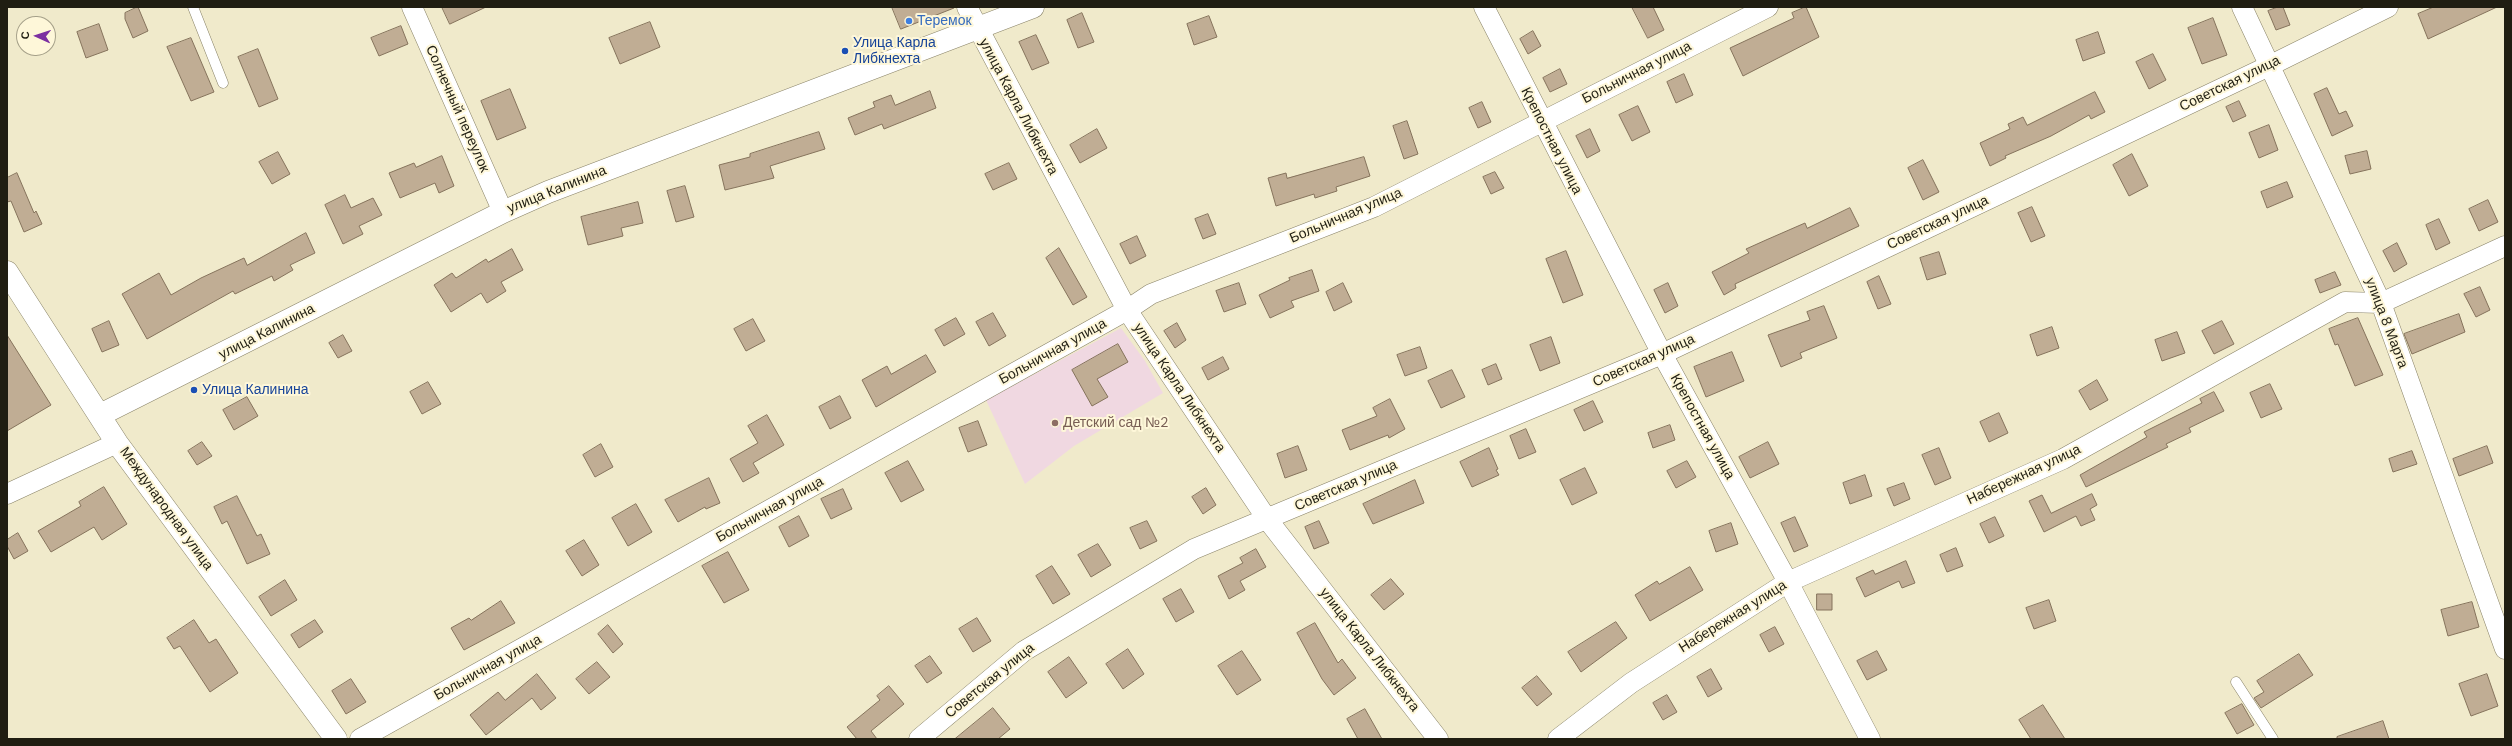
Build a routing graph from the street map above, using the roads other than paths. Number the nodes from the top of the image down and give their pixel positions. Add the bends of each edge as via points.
1 (193, 7) edge
2 (412, 7) edge
3 (966, 7) edge
4 (1033, 7) edge
5 (1484, 7) edge
6 (1768, 7) edge
7 (2242, 7) edge
8 (2388, 7) edge
9 (977, 30) junction
10 (2269, 66) junction
11 (223, 83) dead end
12 (1541, 121) junction
13 (502, 212) junction
14 (2505, 246) edge
15 (7, 272) edge
16 (2381, 303) junction
17 (1127, 310) junction
18 (1662, 354) junction
19 (100, 414) junction
20 (117, 443) junction
21 (7, 494) edge
22 (1267, 519) junction
23 (1788, 582) junction
24 (2505, 649) edge
25 (2236, 682) dead end
26 (336, 739) edge
27 (360, 739) edge
28 (919, 739) edge
29 (1438, 739) edge
30 (1558, 739) edge
31 (1870, 739) edge
32 (2273, 739) edge

1 - 11 lane
2 - 13 street, Солнечный переулок
3 - 9 street, улица Карла Либкнехта
4 - 9 street, улица Калинина
5 - 12 street, Крепостная улица
6 - 12 street, Больничная улица
7 - 10 street, улица 8 Марта
8 - 10 street, Советская улица
9 - 13 street, улица Калинина via 562,186
9 - 17 street, улица Карла Либкнехта
10 - 16 street, улица 8 Марта
10 - 18 street, Советская улица
12 - 17 street, Больничная улица via 1374,207 1151,294
12 - 18 street, Крепостная улица
13 - 19 street, улица Калинина
14 - 16 street, Набережная улица
15 - 19 street, Международная улица
16 - 23 street, Набережная улица via 2345,302 2063,459
16 - 24 street, улица 8 Марта
17 - 22 street, улица Карла Либкнехта
17 - 27 street, Больничная улица
18 - 22 street, Советская улица
18 - 23 street, Крепостная улица
19 - 20 street, Международная улица
20 - 21 street
20 - 26 street, Международная улица
22 - 28 street, Советская улица via 1194,549 1024,651
22 - 29 street, улица Карла Либкнехта
23 - 30 street, Набережная улица via 1631,682
23 - 31 street, Крепостная улица
25 - 32 lane

